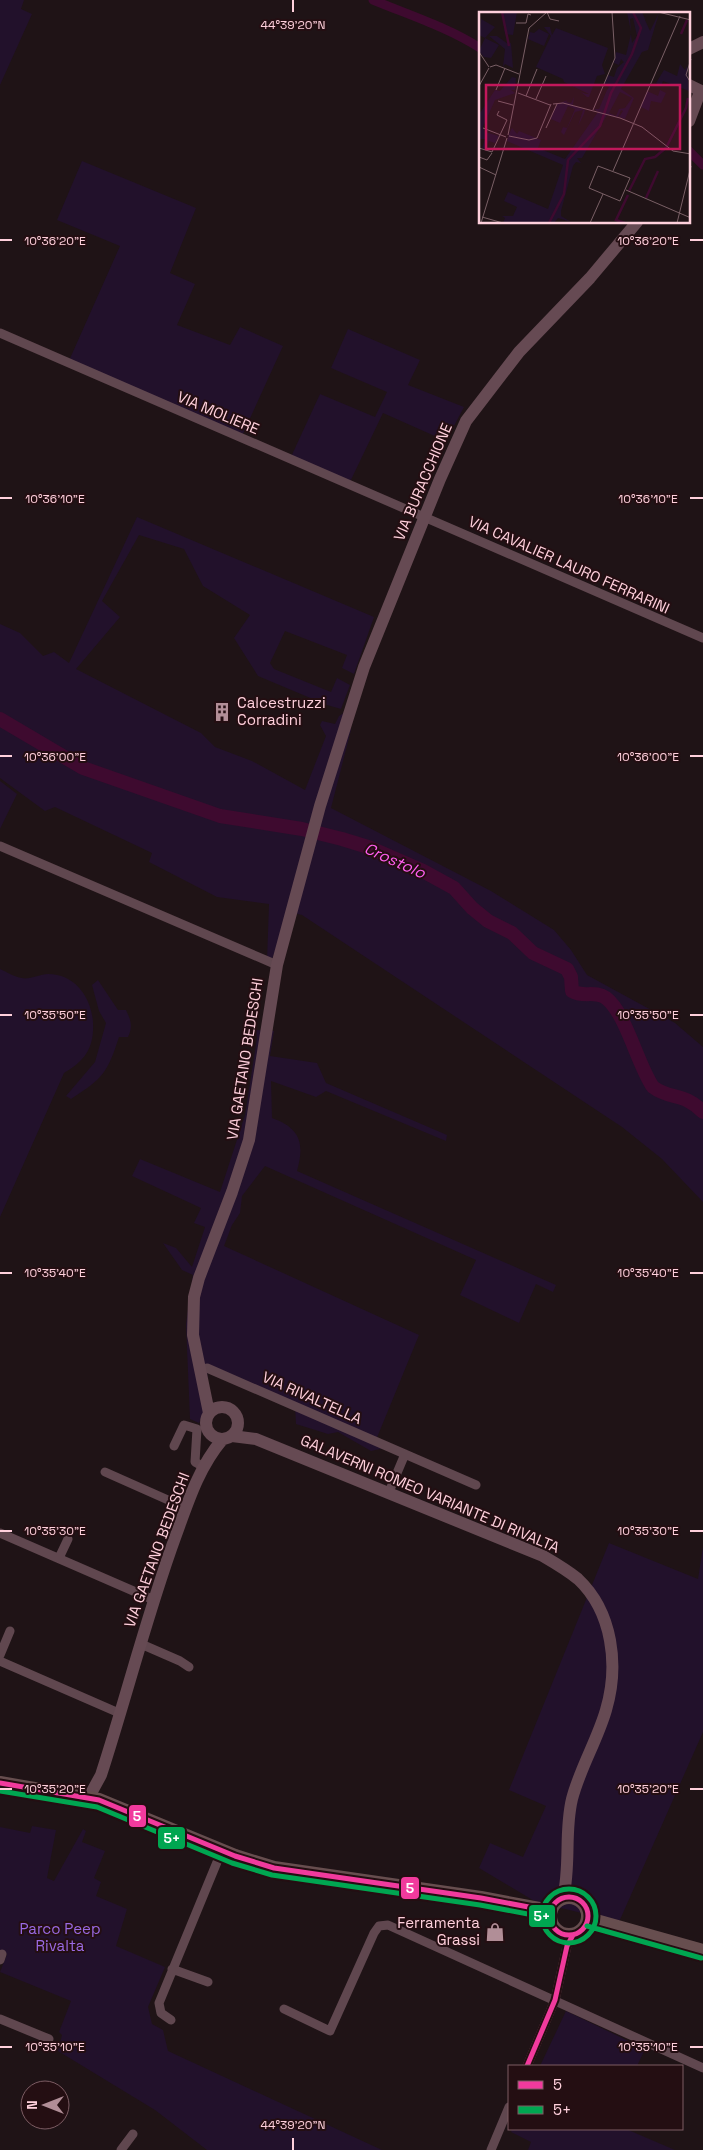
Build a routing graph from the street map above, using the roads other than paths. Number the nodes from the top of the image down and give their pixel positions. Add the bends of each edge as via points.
1 (703, 42) edge
2 (690, 48) edge
3 (697, 89) edge
4 (690, 116) edge
5 (635, 224) edge
6 (0, 333) edge
7 (425, 517) junction
8 (703, 638) edge
9 (322, 803) joint
10 (0, 846) edge
11 (276, 965) junction
12 (204, 1372) junction
13 (225, 1408) junction
14 (209, 1413) junction
15 (238, 1422) junction
16 (203, 1431) junction
17 (227, 1438) junction
18 (256, 1440) junction
19 (174, 1446) dead end
20 (405, 1454) junction
21 (205, 1465) junction
22 (105, 1472) dead end
23 (476, 1485) dead end
24 (389, 1492) junction
25 (186, 1508) junction
26 (0, 1533) edge
27 (68, 1539) dead end
28 (59, 1558) junction
29 (154, 1600) junction
30 (10, 1631) dead end
31 (141, 1644) junction
32 (0, 1655) edge
33 (0, 1661) edge
34 (189, 1667) dead end
35 (120, 1713) junction
36 (0, 1783) edge
37 (89, 1797) junction
38 (222, 1850) junction
39 (569, 1897) junction
40 (550, 1911) junction
41 (589, 1919) junction
42 (568, 1939) junction
43 (703, 1951) edge
44 (172, 1969) junction
45 (208, 1982) dead end
46 (556, 2000) junction
47 (284, 2009) dead end
48 (0, 2019) edge
49 (171, 2020) dead end
50 (50, 2039) dead end
51 (527, 2065) edge
52 (703, 2068) edge
53 (508, 2109) edge
54 (133, 2134) dead end
55 (121, 2150) edge
56 (491, 2150) edge

1 - 2 main road
3 - 4 main road
5 - 7 main road, VIA BURACCHIONE via 590,278 519,352 480,401 456,440
6 - 7 street, VIA MOLIERE
7 - 8 street, VIA CAVALIER LAURO FERRARINI
7 - 9 main road, VIA BURACCHIONE via 364,667
9 - 11 main road, VIA GAETANO BEDESCHI
10 - 11 street
11 - 12 main road, VIA GAETANO BEDESCHI via 249,1140 194,1297 193,1335
12 - 13 main road, VIA GAETANO BEDESCHI
12 - 14 main road, VIA GAETANO BEDESCHI
12 - 20 street, VIA RIVALTELLA
13 - 14 main road
13 - 15 main road via 234,1412
14 - 16 main road
15 - 17 main road via 236,1431
15 - 18 main road, GALAVERNI ROMEO VARIANTE DI RIVALTA
16 - 17 main road
16 - 19 street via 184,1425
16 - 21 main road, VIA GAETANO BEDESCHI
17 - 18 main road, GALAVERNI ROMEO VARIANTE DI RIVALTA
17 - 21 main road, VIA GAETANO BEDESCHI
18 - 24 main road, GALAVERNI ROMEO VARIANTE DI RIVALTA
20 - 23 street, VIA RIVALTELLA
20 - 24 street
21 - 25 main road, VIA GAETANO BEDESCHI
22 - 25 street
24 - 39 main road, GALAVERNI ROMEO VARIANTE DI RIVALTA via 543,1556 579,1580 602,1614 613,1656 610,1695 572,1799 567,1844
25 - 29 main road, VIA GAETANO BEDESCHI
26 - 28 street
27 - 28 street
28 - 29 street
29 - 31 main road, VIA GAETANO BEDESCHI
30 - 32 street
31 - 34 street, VIA GAETANO BEDESCHI
31 - 35 main road, VIA GAETANO BEDESCHI
33 - 35 street
35 - 37 main road, VIA GAETANO BEDESCHI via 101,1775
36 - 37 main road
37 - 38 main road
38 - 40 main road via 287,1871
38 - 44 street
39 - 40 main road via 557,1901
39 - 41 main road via 586,1906
40 - 42 main road via 551,1923
41 - 42 main road via 583,1930
41 - 43 main road
42 - 46 street
44 - 45 street
44 - 49 street via 158,2007
46 - 47 street via 385,1924 374,1932 330,2031
46 - 51 street
46 - 52 street
48 - 50 street
53 - 56 street
54 - 55 street

